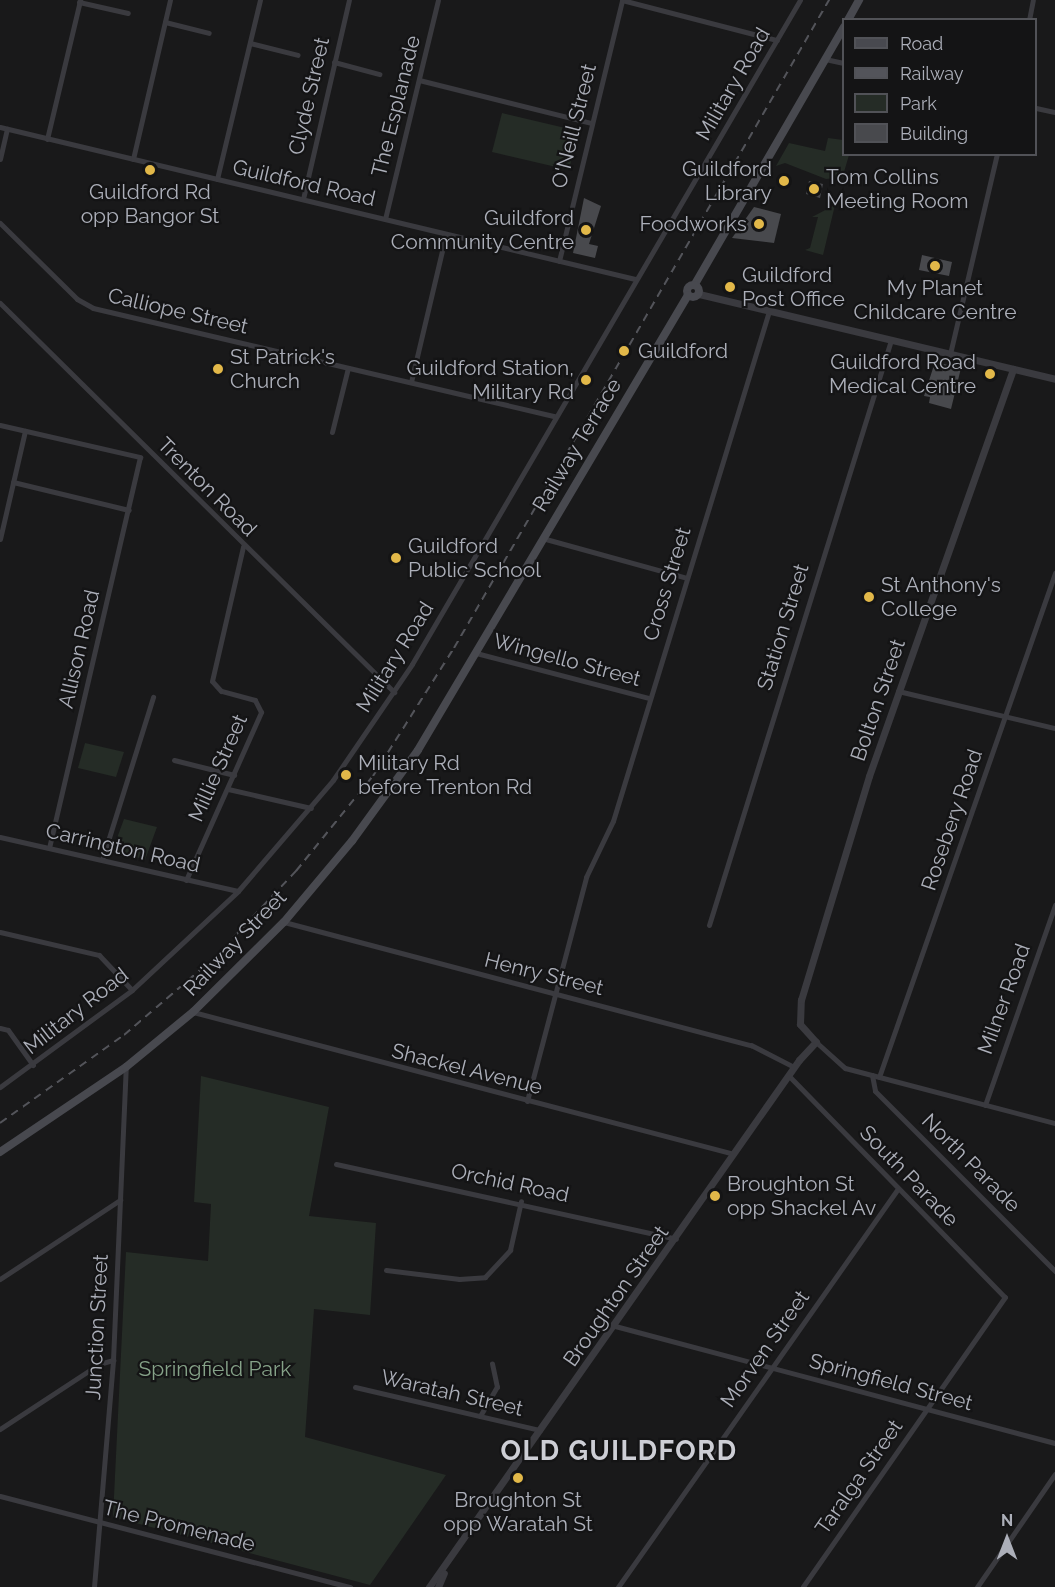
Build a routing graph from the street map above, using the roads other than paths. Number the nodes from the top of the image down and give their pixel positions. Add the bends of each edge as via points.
1 (170, 0) edge
2 (260, 0) edge
3 (349, 0) edge
4 (438, 0) edge
5 (622, 0) edge
6 (800, 0) edge
7 (859, 0) edge
8 (1033, 0) edge
9 (79, 1) edge
10 (128, 14) dead end
11 (849, 18) edge
12 (1029, 18) edge
13 (165, 22) junction
14 (842, 29) edge
15 (209, 33) dead end
16 (777, 39) junction
17 (250, 43) junction
18 (298, 55) dead end
19 (825, 59) junction
20 (334, 62) junction
21 (842, 63) edge
22 (380, 74) dead end
23 (419, 80) junction
24 (1037, 108) edge
25 (1055, 112) edge
26 (591, 123) junction
27 (3, 128) edge
28 (47, 139) junction
29 (997, 156) edge
30 (0, 159) edge
31 (133, 159) junction
32 (218, 179) junction
33 (303, 199) junction
34 (385, 219) junction
35 (0, 223) edge
36 (446, 234) junction
37 (559, 261) junction
38 (635, 279) junction
39 (695, 284) junction
40 (699, 294) junction
41 (688, 295) junction
42 (0, 303) edge
43 (769, 311) junction
44 (891, 340) junction
45 (950, 354) junction
46 (348, 368) junction
47 (1013, 369) junction
48 (1055, 379) edge
49 (411, 382) junction
50 (555, 416) junction
51 (0, 425) edge
52 (25, 431) junction
53 (332, 432) dead end
54 (148, 451) junction
55 (140, 458) junction
56 (13, 482) junction
57 (129, 510) junction
58 (542, 538) junction
59 (0, 539) edge
60 (243, 547) junction
61 (1055, 573) edge
62 (687, 578) junction
63 (476, 653) junction
64 (898, 691) junction
65 (394, 692) junction
66 (153, 697) dead end
67 (649, 698) junction
68 (444, 707) joint
69 (1006, 716) junction
70 (1055, 728) edge
71 (174, 760) dead end
72 (234, 775) junction
73 (228, 789) junction
74 (311, 808) junction
75 (0, 837) edge
76 (49, 848) junction
77 (102, 860) junction
78 (186, 880) junction
79 (238, 891) junction
80 (1055, 905) edge
81 (284, 922) junction
82 (709, 925) dead end
83 (0, 932) edge
84 (132, 990) junction
85 (556, 994) junction
86 (193, 1012) junction
87 (0, 1028) edge
88 (816, 1042) junction
89 (33, 1065) junction
90 (126, 1067) junction
91 (794, 1067) junction
92 (872, 1075) junction
93 (789, 1076) junction
94 (879, 1077) junction
95 (0, 1087) edge
96 (527, 1101) junction
97 (985, 1105) junction
98 (1055, 1124) edge
99 (0, 1152) edge
100 (734, 1154) junction
101 (336, 1164) dead end
102 (898, 1189) junction
103 (120, 1200) junction
104 (521, 1201) junction
105 (676, 1239) junction
106 (386, 1270) dead end
107 (1055, 1271) edge
108 (0, 1279) edge
109 (1005, 1297) joint
110 (615, 1326) junction
111 (113, 1360) junction
112 (492, 1364) dead end
113 (772, 1367) junction
114 (355, 1388) dead end
115 (926, 1409) junction
116 (480, 1416) junction
117 (0, 1428) edge
118 (542, 1431) junction
119 (1055, 1443) edge
120 (1055, 1474) edge
121 (0, 1496) edge
122 (102, 1524) junction
123 (444, 1570) junction
124 (94, 1587) edge
125 (350, 1587) edge
126 (429, 1587) edge
127 (438, 1587) edge
128 (618, 1587) edge
129 (802, 1587) edge
130 (977, 1587) edge

1 - 13 street
2 - 17 street
3 - 20 street, Clyde Street
4 - 23 street, The Esplanade
5 - 16 street
5 - 26 street, O'Neill Street
6 - 16 street, Military Road
7 - 11 main road
8 - 12 street
9 - 10 street
9 - 28 street
13 - 15 street
13 - 31 street
14 - 19 main road
16 - 38 street, Military Road
17 - 18 street
17 - 32 street
19 - 21 street
19 - 39 main road
20 - 22 street
20 - 33 street, Clyde Street
23 - 26 street
23 - 34 street, The Esplanade
24 - 25 street
26 - 37 street, O'Neill Street
27 - 28 street, Guildford Road
27 - 30 street
28 - 31 street, Guildford Road
29 - 45 street
31 - 32 street, Guildford Road
32 - 33 street, Guildford Road
33 - 34 street, Guildford Road
34 - 36 street, Guildford Road
35 - 46 street, Calliope Street via 85,305
36 - 37 street, Guildford Road
36 - 49 street
37 - 38 street, Guildford Road
38 - 50 street, Military Road
39 - 40 main road
39 - 41 main road, Railway Terrace via 688,287
40 - 41 main road
40 - 43 street
41 - 58 main road, Railway Terrace
42 - 54 street, Trenton Road
43 - 44 street
43 - 62 street, Cross Street
44 - 45 street
44 - 82 street, Station Street
45 - 47 street
46 - 49 street, Calliope Street
46 - 53 street
47 - 48 street
47 - 64 street, Bolton Street
49 - 50 street, Calliope Street
50 - 65 street, Military Road
51 - 52 street
52 - 55 street
52 - 56 street
54 - 55 street
54 - 60 street, Trenton Road
55 - 57 street, Allison Road
56 - 57 street
56 - 59 street
57 - 76 street, Allison Road
58 - 62 street
58 - 63 main road, Railway Terrace
60 - 65 street, Trenton Road
60 - 72 street, Millie Street via 212,681 221,691 258,702 260,717
61 - 69 street, Rosebery Road
62 - 67 street, Cross Street
63 - 67 street, Wingello Street
63 - 68 main road, Railway Terrace
64 - 69 street
64 - 88 street, Bolton Street via 801,1000 801,1024
65 - 74 street, Military Road
66 - 77 street
67 - 85 street, Cross Street via 605,839 592,864
68 - 81 main road, Railway Street via 359,832
69 - 70 street
69 - 94 street, Rosebery Road
71 - 72 street
72 - 73 street, Millie Street
73 - 74 street
73 - 78 street, Millie Street
74 - 79 street, Military Road
75 - 76 street, Carrington Road
76 - 77 street, Carrington Road
77 - 78 street, Carrington Road
78 - 79 street, Carrington Road
79 - 84 street, Military Road
80 - 97 street, Milner Road
81 - 85 street, Henry Street
81 - 86 main road, Railway Street
83 - 84 street via 99,955
84 - 89 street, Military Road
85 - 91 street, Henry Street via 751,1045
85 - 96 street, Cross Street
86 - 90 main road, Railway Street
86 - 96 street, Shackel Avenue
87 - 89 street via 8,1030
88 - 91 street, Broughton Street
88 - 92 street via 845,1068
89 - 95 street, Military Road
90 - 99 main road, Railway Street
90 - 103 street, Junction Street
91 - 93 street, Broughton Street
92 - 94 street
92 - 107 street, North Parade via 875,1091
93 - 100 street, Broughton Street
93 - 102 street, South Parade
94 - 97 street
96 - 100 street, Shackel Avenue
97 - 98 street
100 - 105 street, Broughton Street
101 - 104 street, Orchid Road
102 - 109 street, South Parade
102 - 113 street, Morven Street
103 - 108 street
103 - 111 street, Junction Street
104 - 105 street, Orchid Road
104 - 106 street via 510,1250 485,1277 459,1279
105 - 110 street, Broughton Street
109 - 115 street, Taralga Street
110 - 113 street, Springfield Street
110 - 118 street, Broughton Street
111 - 117 street via 99,1364
111 - 122 street, Junction Street
112 - 116 street via 497,1387
113 - 115 street, Springfield Street
113 - 128 street, Morven Street
114 - 116 street, Waratah Street
115 - 119 street, Springfield Street
115 - 129 street, Taralga Street
116 - 118 street, Waratah Street
118 - 123 street, Broughton Street
120 - 130 street
121 - 122 street, The Promenade
122 - 124 street, Junction Street
122 - 125 street, The Promenade
123 - 126 street, Broughton Street
123 - 127 street, Broughton Street

